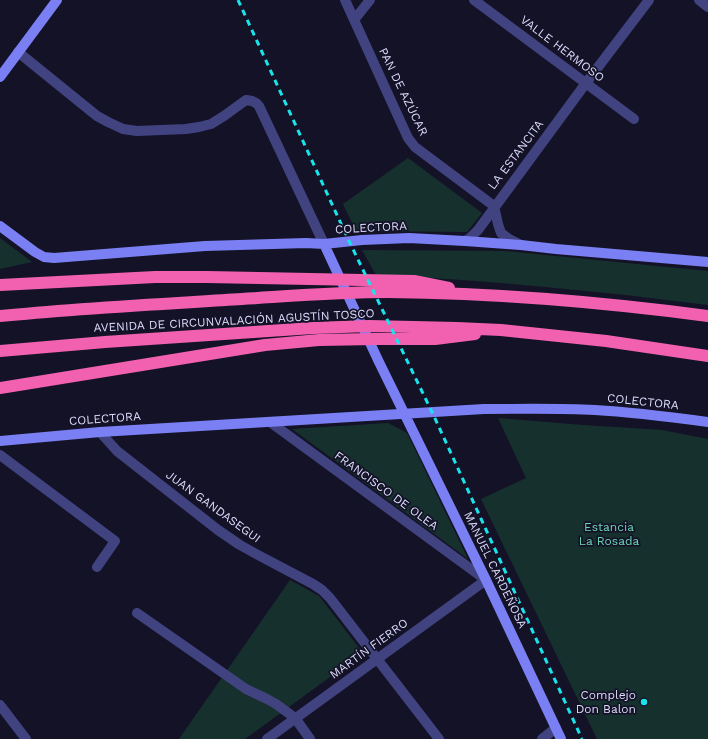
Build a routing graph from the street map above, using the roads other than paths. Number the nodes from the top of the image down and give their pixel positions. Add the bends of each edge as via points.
1 (57, 0) edge
2 (345, 0) edge
3 (370, 0) edge
4 (474, 0) edge
5 (649, 0) edge
6 (699, 0) edge
7 (708, 7) edge
8 (354, 20) junction
9 (18, 52) junction
10 (0, 77) edge
11 (586, 83) junction
12 (634, 119) dead end
13 (494, 206) junction
14 (0, 226) edge
15 (465, 241) junction
16 (324, 244) junction
17 (521, 245) junction
18 (708, 262) edge
19 (0, 285) edge
20 (485, 296) junction
21 (0, 316) edge
22 (708, 316) edge
23 (501, 330) junction
24 (0, 351) edge
25 (708, 356) edge
26 (0, 388) edge
27 (403, 413) junction
28 (270, 422) junction
29 (708, 422) edge
30 (100, 432) junction
31 (0, 441) edge
32 (0, 455) edge
33 (97, 567) dead end
34 (486, 580) junction
35 (137, 613) dead end
36 (377, 659) junction
37 (0, 706) edge
38 (294, 718) junction
39 (556, 728) junction
40 (26, 739) edge
41 (267, 739) edge
42 (310, 739) edge
43 (439, 739) edge
44 (542, 739) edge
45 (561, 739) edge

1 - 9 main road
2 - 8 street, PAN DE AZÚCAR
3 - 8 street
4 - 11 street, VALLE HERMOSO
5 - 11 street, LA ESTANCITA
6 - 7 street
8 - 13 street, PAN DE AZÚCAR via 408,138 416,147
9 - 10 main road
9 - 16 street via 97,116 123,129 137,131 199,127 211,124 246,100 252,100 259,106
11 - 12 street, VALLE HERMOSO
11 - 13 street, LA ESTANCITA
13 - 15 street, LA ESTANCITA via 474,234
13 - 17 street via 501,233
14 - 16 main road, COLECTORA via 35,252 54,258 205,246
15 - 16 main road, COLECTORA via 409,238
15 - 17 main road, COLECTORA
16 - 27 main road, MANUEL CARDEÑOSA
17 - 18 main road, COLECTORA
19 - 20 highway via 155,277 414,281
20 - 21 highway, AVENIDA DE CIRCUNVALACIÓN AGUSTÍN TOSCO via 388,292 329,293
20 - 22 highway, AVENIDA DE CIRCUNVALACIÓN AGUSTÍN TOSCO via 550,299
23 - 24 highway, AVENIDA DE CIRCUNVALACIÓN AGUSTÍN TOSCO via 369,326 313,328
23 - 25 highway, AVENIDA DE CIRCUNVALACIÓN AGUSTÍN TOSCO via 606,341
23 - 26 highway via 435,339 319,340 265,344
27 - 28 main road, COLECTORA
27 - 29 main road, COLECTORA via 484,409 596,410
27 - 34 main road, MANUEL CARDEÑOSA
28 - 30 main road, COLECTORA
28 - 34 street, FRANCISCO DE OLEA
30 - 31 main road, COLECTORA
30 - 36 street, JUAN GANDASEGUI via 117,451 218,530 322,590
32 - 33 street via 115,541
34 - 36 street, MARTÍN FIERRO
34 - 39 main road, MANUEL CARDEÑOSA
35 - 38 street via 246,689 276,704
36 - 38 street, MARTÍN FIERRO
36 - 43 street, JUAN GANDASEGUI
37 - 40 street
38 - 41 street, MARTÍN FIERRO
38 - 42 street
39 - 44 street
39 - 45 main road, MANUEL CARDEÑOSA

